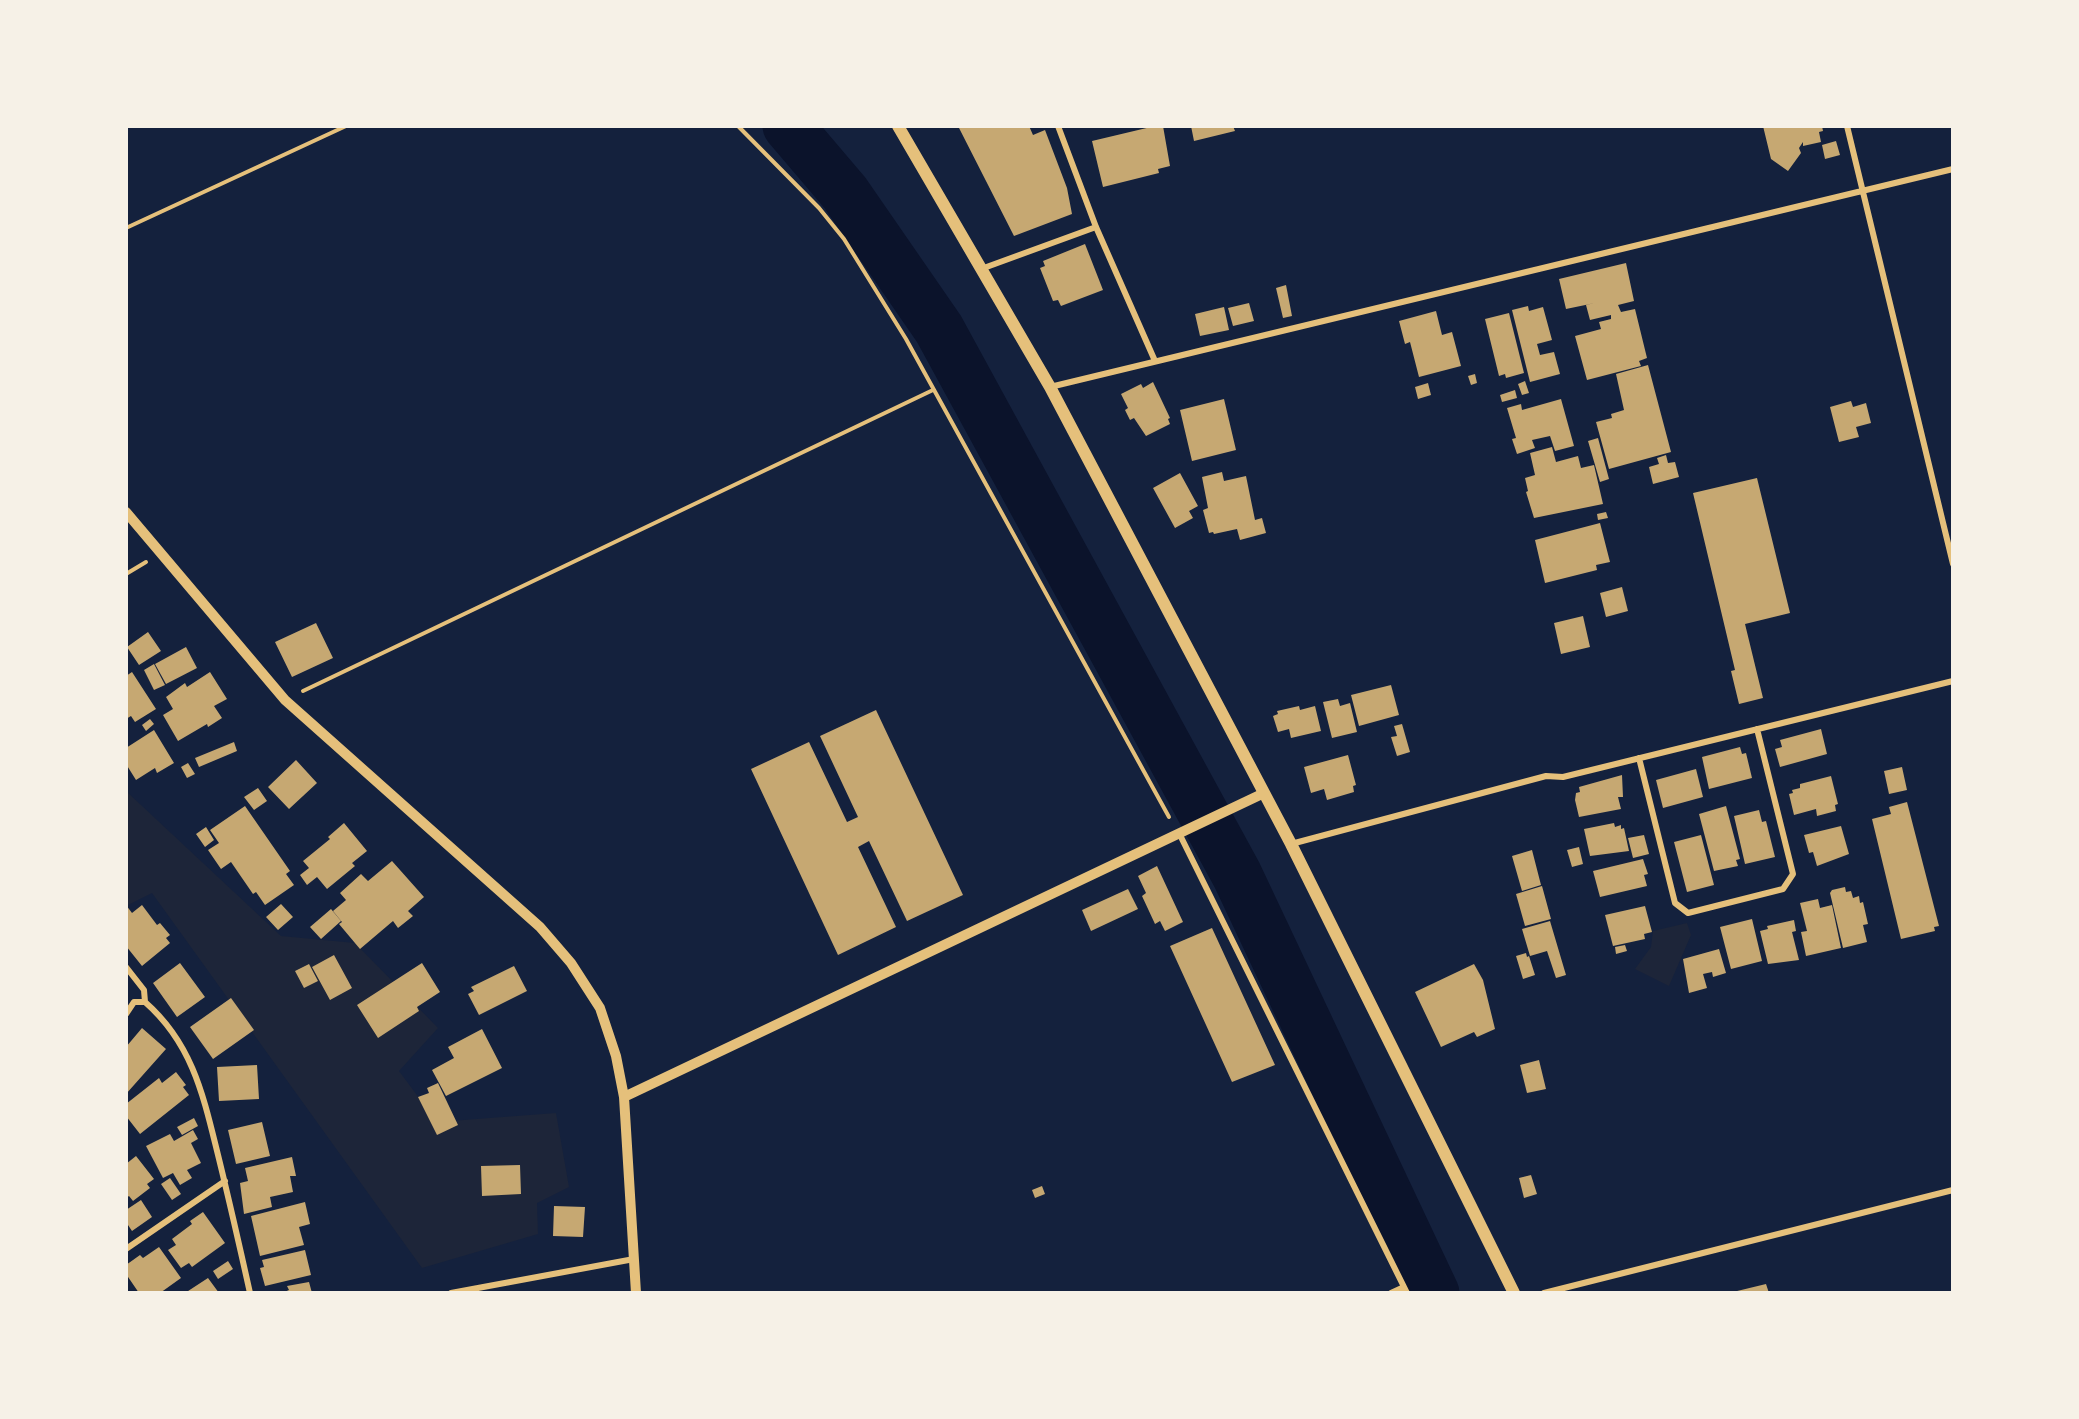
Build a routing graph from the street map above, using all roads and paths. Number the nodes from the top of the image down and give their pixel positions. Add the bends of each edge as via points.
1 (346, 126) edge
2 (738, 126) edge
3 (898, 126) edge
4 (1058, 126) edge
5 (1847, 126) edge
6 (1953, 169) edge
7 (1862, 190) junction
8 (1096, 227) junction
9 (126, 228) edge
10 (980, 269) junction
11 (1155, 361) junction
12 (1050, 387) junction
13 (933, 390) junction
14 (126, 512) edge
15 (1953, 564) edge
16 (1953, 681) edge
17 (285, 700) junction
18 (1757, 729) junction
19 (1639, 758) junction
20 (1262, 794) junction
21 (1181, 832) junction
22 (1291, 844) junction
23 (126, 967) edge
24 (145, 1002) junction
25 (126, 1014) edge
26 (624, 1097) junction
27 (225, 1181) junction
28 (1953, 1190) edge
29 (126, 1249) edge
30 (634, 1260) junction
31 (1406, 1290) edge
32 (250, 1293) edge
33 (451, 1293) edge
34 (636, 1293) edge
35 (1391, 1293) edge
36 (1514, 1293) edge
37 (1544, 1293) edge

1 - 9 path
2 - 13 path via 844,239
3 - 10 main road
4 - 8 street
5 - 7 street
6 - 7 street
7 - 11 street
7 - 15 street
8 - 10 street
8 - 11 street
10 - 12 main road
11 - 12 street
12 - 20 main road
13 - 17 path
13 - 21 path
14 - 17 street
16 - 18 street
17 - 26 street via 540,927 571,963 600,1008
18 - 19 street
18 - 19 street via 1793,874 1783,889 1688,913 1675,903
19 - 22 street via 1563,777 1546,776
20 - 21 street
20 - 22 main road
21 - 26 street
21 - 31 street
22 - 36 main road
23 - 24 street via 144,990
24 - 25 street via 134,1002
24 - 27 street via 183,1047 201,1085
26 - 30 street
27 - 29 street
27 - 32 street
28 - 37 street
30 - 33 street
30 - 34 street
31 - 35 street

